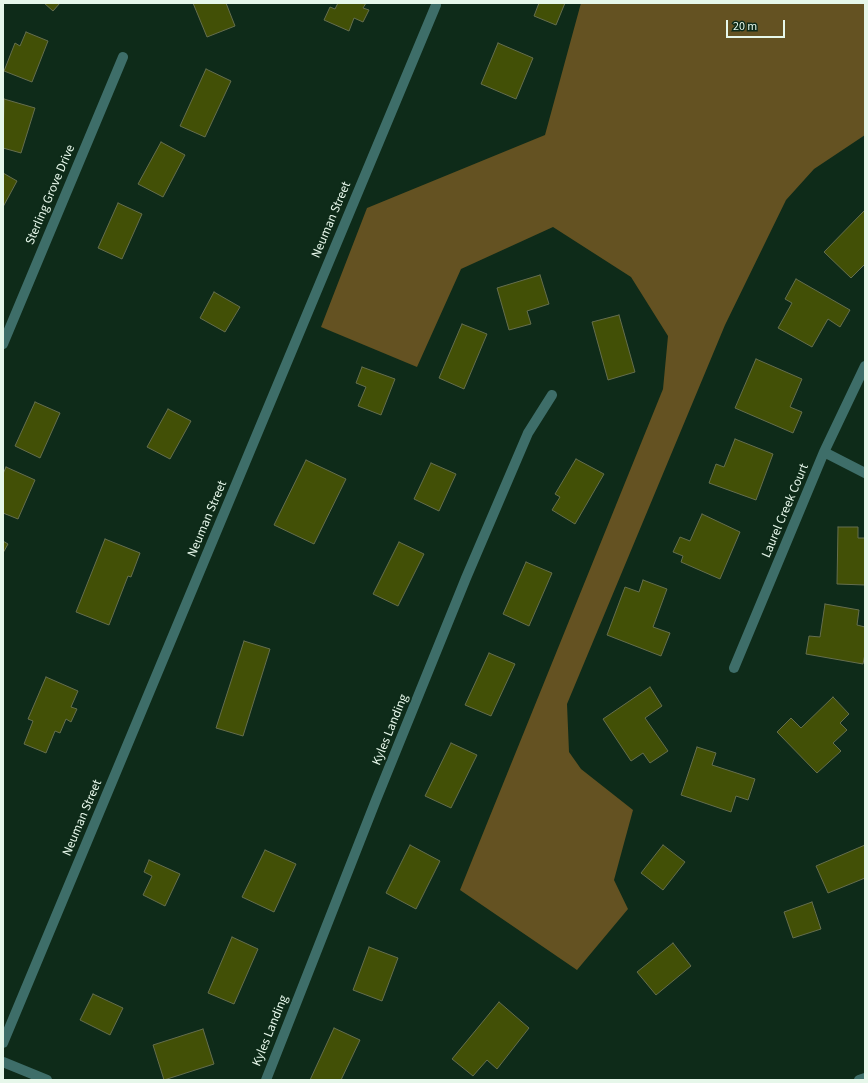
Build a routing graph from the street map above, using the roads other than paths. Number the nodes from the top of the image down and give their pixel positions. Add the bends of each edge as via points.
1 (436, 5) dead end
2 (123, 57) dead end
3 (3, 344) edge
4 (865, 366) edge
5 (552, 395) dead end
6 (824, 452) junction
7 (865, 473) edge
8 (734, 668) dead end
9 (3, 1043) edge
10 (3, 1062) edge
11 (865, 1078) edge
12 (47, 1080) edge
13 (266, 1080) edge
14 (859, 1080) edge

1 - 9 street, Neuman Street
2 - 3 street, Sterling Grove Drive
4 - 6 street, Laurel Creek Court
5 - 13 street, Kyles Landing via 528,433 466,578
6 - 7 street
6 - 8 street, Laurel Creek Court
10 - 12 street
11 - 14 street

